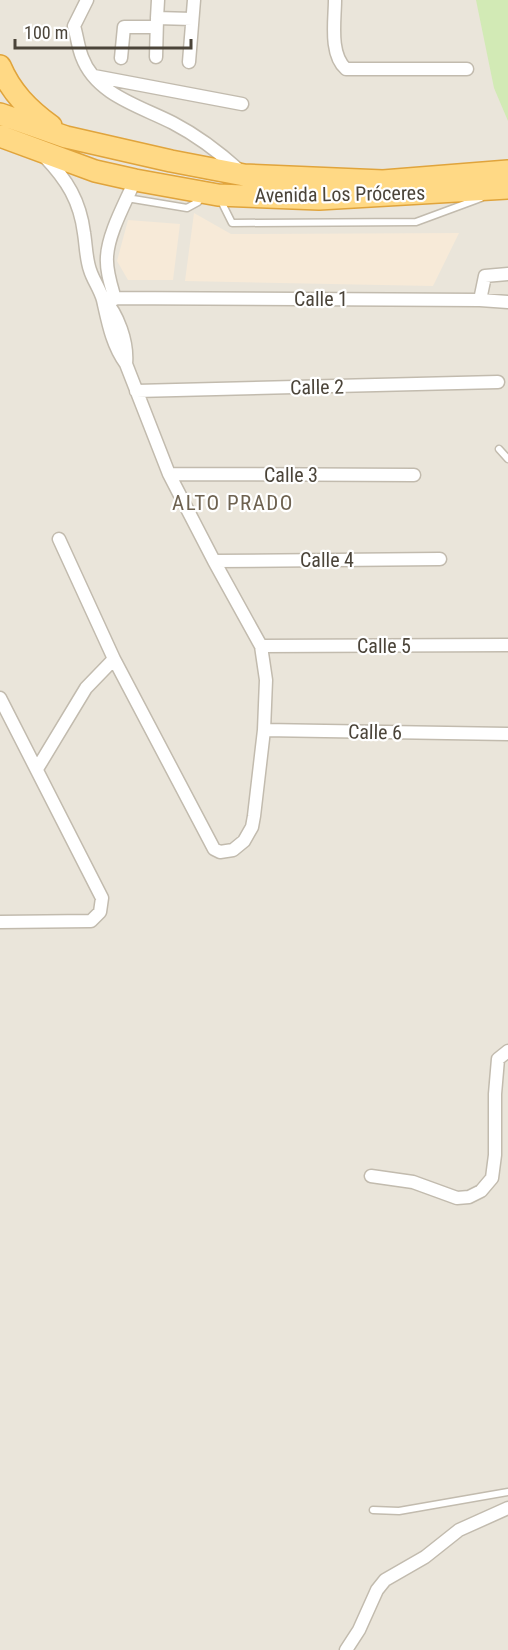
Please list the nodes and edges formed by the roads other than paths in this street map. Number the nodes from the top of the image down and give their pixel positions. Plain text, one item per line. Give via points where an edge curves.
1 (87, 0) edge
2 (158, 0) edge
3 (194, 0) edge
4 (335, 0) edge
5 (192, 18) junction
6 (157, 22) junction
7 (156, 57) dead end
8 (121, 58) dead end
9 (189, 62) dead end
10 (0, 66) edge
11 (467, 69) dead end
12 (94, 76) junction
13 (242, 104) dead end
14 (0, 114) edge
15 (0, 136) edge
16 (66, 136) junction
17 (213, 147) junction
18 (40, 152) junction
19 (196, 166) junction
20 (508, 171) edge
21 (244, 175) junction
22 (131, 189) junction
23 (508, 189) edge
24 (508, 274) edge
25 (109, 299) junction
26 (480, 300) junction
27 (508, 302) edge
28 (498, 382) dead end
29 (136, 391) junction
30 (499, 449) dead end
31 (508, 459) edge
32 (169, 474) junction
33 (414, 475) dead end
34 (59, 539) dead end
35 (440, 559) dead end
36 (214, 561) junction
37 (508, 645) edge
38 (261, 646) junction
39 (114, 659) junction
40 (0, 698) edge
41 (264, 730) junction
42 (508, 734) edge
43 (37, 769) junction
44 (0, 922) edge
45 (508, 1051) edge
46 (371, 1176) dead end
47 (508, 1492) edge
48 (508, 1508) edge
49 (374, 1510) dead end
50 (346, 1650) edge

1 - 12 street via 74,26 82,59
2 - 6 street
3 - 5 street
4 - 11 street via 336,52 346,69
5 - 6 street
5 - 9 street
6 - 7 street
6 - 8 street via 124,27
10 - 16 highway via 17,97
12 - 13 street
12 - 17 street via 106,89
14 - 16 highway, Avenida Los Próceres
15 - 18 highway, Avenida Los Próceres
16 - 19 highway, Avenida Los Próceres
17 - 19 street
17 - 21 street
18 - 22 highway, Avenida Los Próceres
18 - 25 street via 59,171 76,199 90,270
19 - 21 highway, Avenida Los Próceres
20 - 21 highway, Avenida Los Próceres via 383,181
22 - 23 highway, Avenida Los Próceres via 319,199
22 - 25 street via 109,242
24 - 26 street via 486,276
25 - 26 street, Calle 1
25 - 29 street via 108,324
26 - 27 street, Calle 1
28 - 29 street, Calle 2
29 - 32 street
30 - 31 lane
32 - 33 street, Calle 3
32 - 36 street
34 - 39 street
35 - 36 street, Calle 4
36 - 38 street
37 - 38 street, Calle 5
38 - 41 street via 266,680
39 - 41 street via 210,842 220,852 233,850 252,827
39 - 43 street via 86,688
40 - 43 street
41 - 42 street, Calle 6
43 - 44 street via 102,898 100,912 91,921
45 - 46 street via 498,1059 495,1155 492,1178 482,1191 457,1198 413,1182
47 - 49 lane via 399,1511
48 - 50 street via 459,1530 425,1557 384,1580

